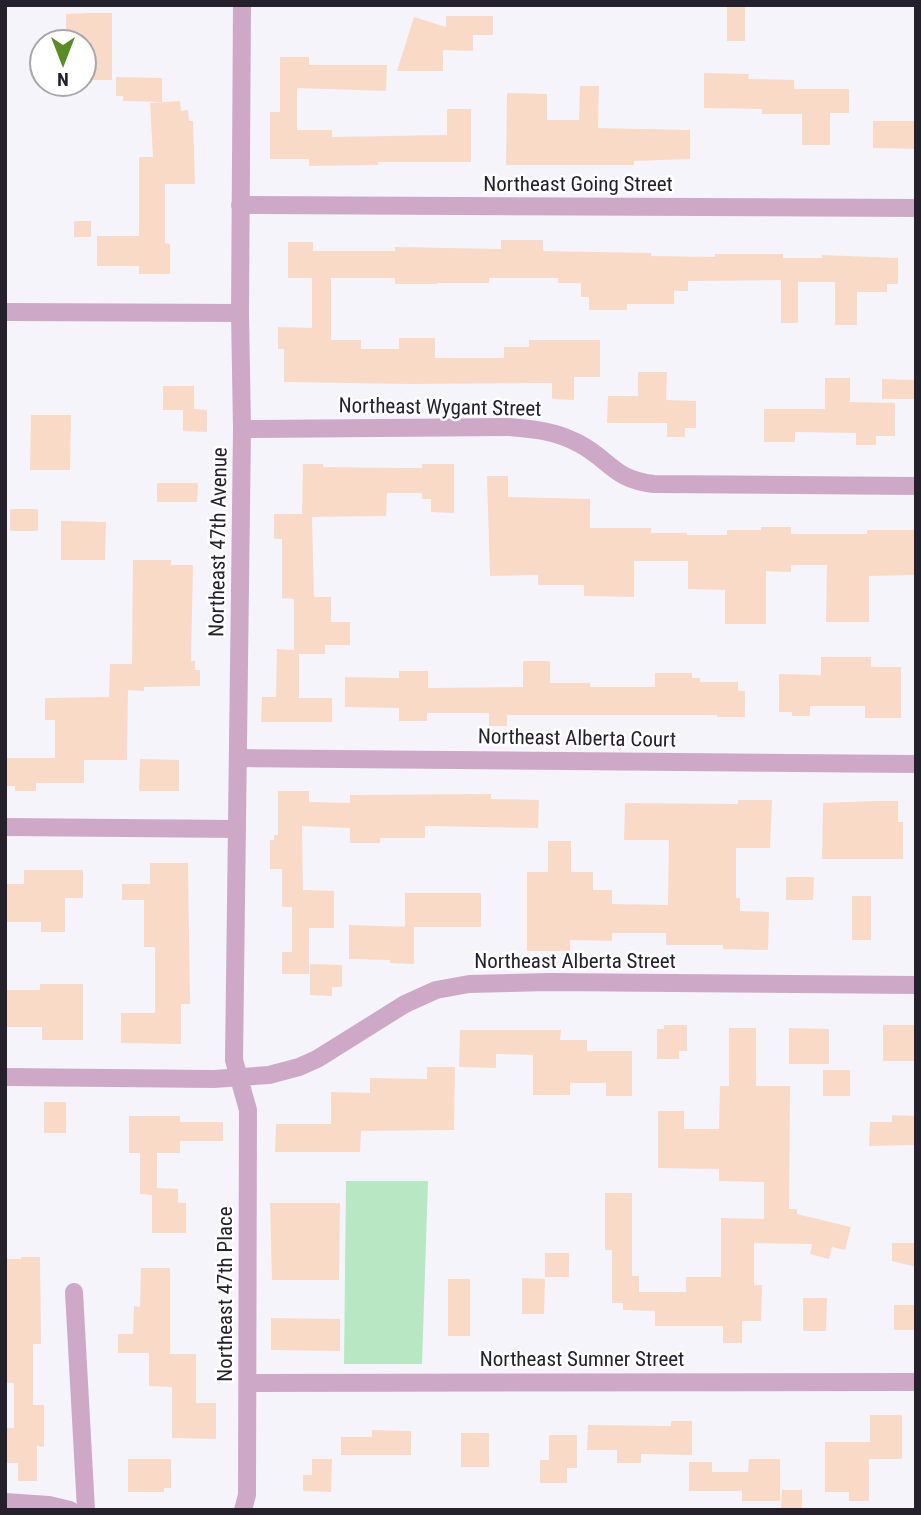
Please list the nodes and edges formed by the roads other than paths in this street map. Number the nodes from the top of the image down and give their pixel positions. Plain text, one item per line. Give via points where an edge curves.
1 (242, 5) edge
2 (240, 205) junction
3 (916, 208) edge
4 (5, 313) edge
5 (240, 313) junction
6 (242, 429) junction
7 (916, 486) edge
8 (239, 758) junction
9 (916, 764) edge
10 (5, 827) edge
11 (237, 829) junction
12 (916, 985) edge
13 (5, 1077) edge
14 (239, 1078) junction
15 (74, 1292) dead end
16 (916, 1382) edge
17 (248, 1383) junction
18 (5, 1502) edge
19 (70, 1510) edge
20 (86, 1510) edge
21 (243, 1510) edge

1 - 2 street, Northeast 47th Avenue
2 - 3 street, Northeast Going Street
2 - 5 street, Northeast 47th Avenue
4 - 5 street
5 - 6 street, Northeast 47th Avenue
6 - 7 street, Northeast Wygant Street via 532,428 580,444 636,482
6 - 8 street, Northeast 47th Avenue
8 - 9 street, Northeast Alberta Court
8 - 11 street, Northeast 47th Avenue
10 - 11 street
11 - 14 street, Northeast 47th Avenue via 234,1060
12 - 14 street, Northeast Alberta Street via 468,984 436,990 405,1004 299,1067
13 - 14 street, Northeast Alberta Street
14 - 17 street, Northeast 47th Place via 248,1110
15 - 20 street
16 - 17 street, Northeast Sumner Street
17 - 21 street, Northeast 47th Place
18 - 19 street

